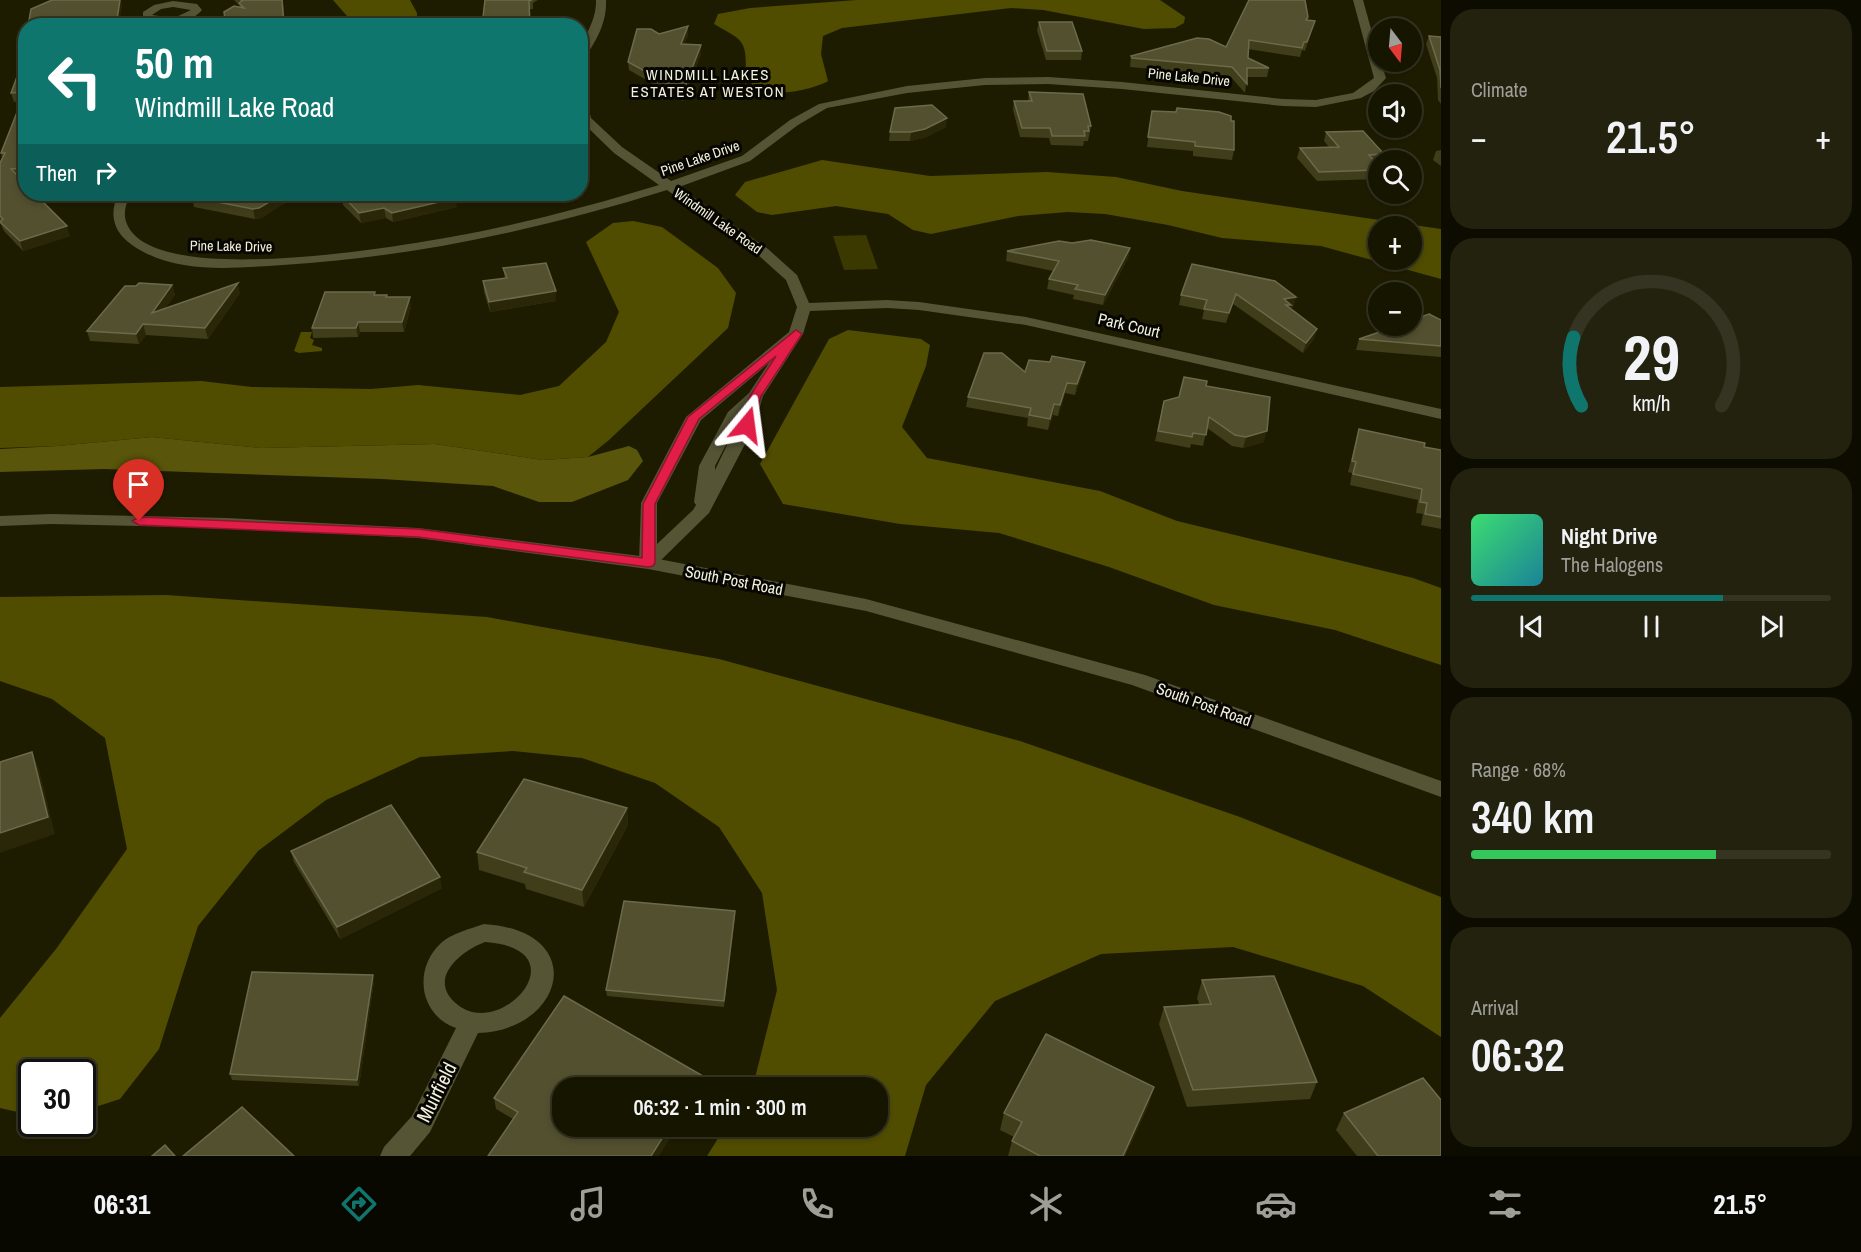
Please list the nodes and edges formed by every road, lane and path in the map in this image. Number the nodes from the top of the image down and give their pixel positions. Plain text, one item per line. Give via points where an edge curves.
1 (601, 0) edge
2 (1358, 0) edge
3 (588, 43) edge
4 (588, 122) edge
5 (667, 186) junction
6 (121, 201) edge
7 (804, 307) junction
8 (796, 334) junction
9 (1441, 414) edge
10 (0, 521) edge
11 (648, 563) junction
12 (1441, 789) edge
13 (471, 1022) junction
14 (393, 1156) edge

1 - 3 street via 602,10
2 - 5 street, Pine Lake Drive via 1380,78 1371,89 1347,99 1294,103 1131,86 1024,80 921,87 825,106 791,123 747,158
4 - 5 street, Windmill Lake Road
5 - 6 street, Pine Lake Drive via 510,230 438,244 316,261 229,264 153,253 124,234 119,220
5 - 7 street, Windmill Lake Road via 763,252 792,278
7 - 8 street
7 - 9 street, Park Court via 919,306 1026,321
8 - 11 street via 755,396 736,411 707,466 700,513
8 - 11 street via 694,417 649,504
10 - 11 street, South Post Road via 227,524 418,533
11 - 12 street, South Post Road via 866,605 1138,681
13 - 13 street via 492,1022 513,1015 530,1002 540,985 542,968 536,952 523,940 505,933 484,933 447,952 436,968 433,985 439,1002 452,1015
13 - 14 street, Muirfield via 421,1124

